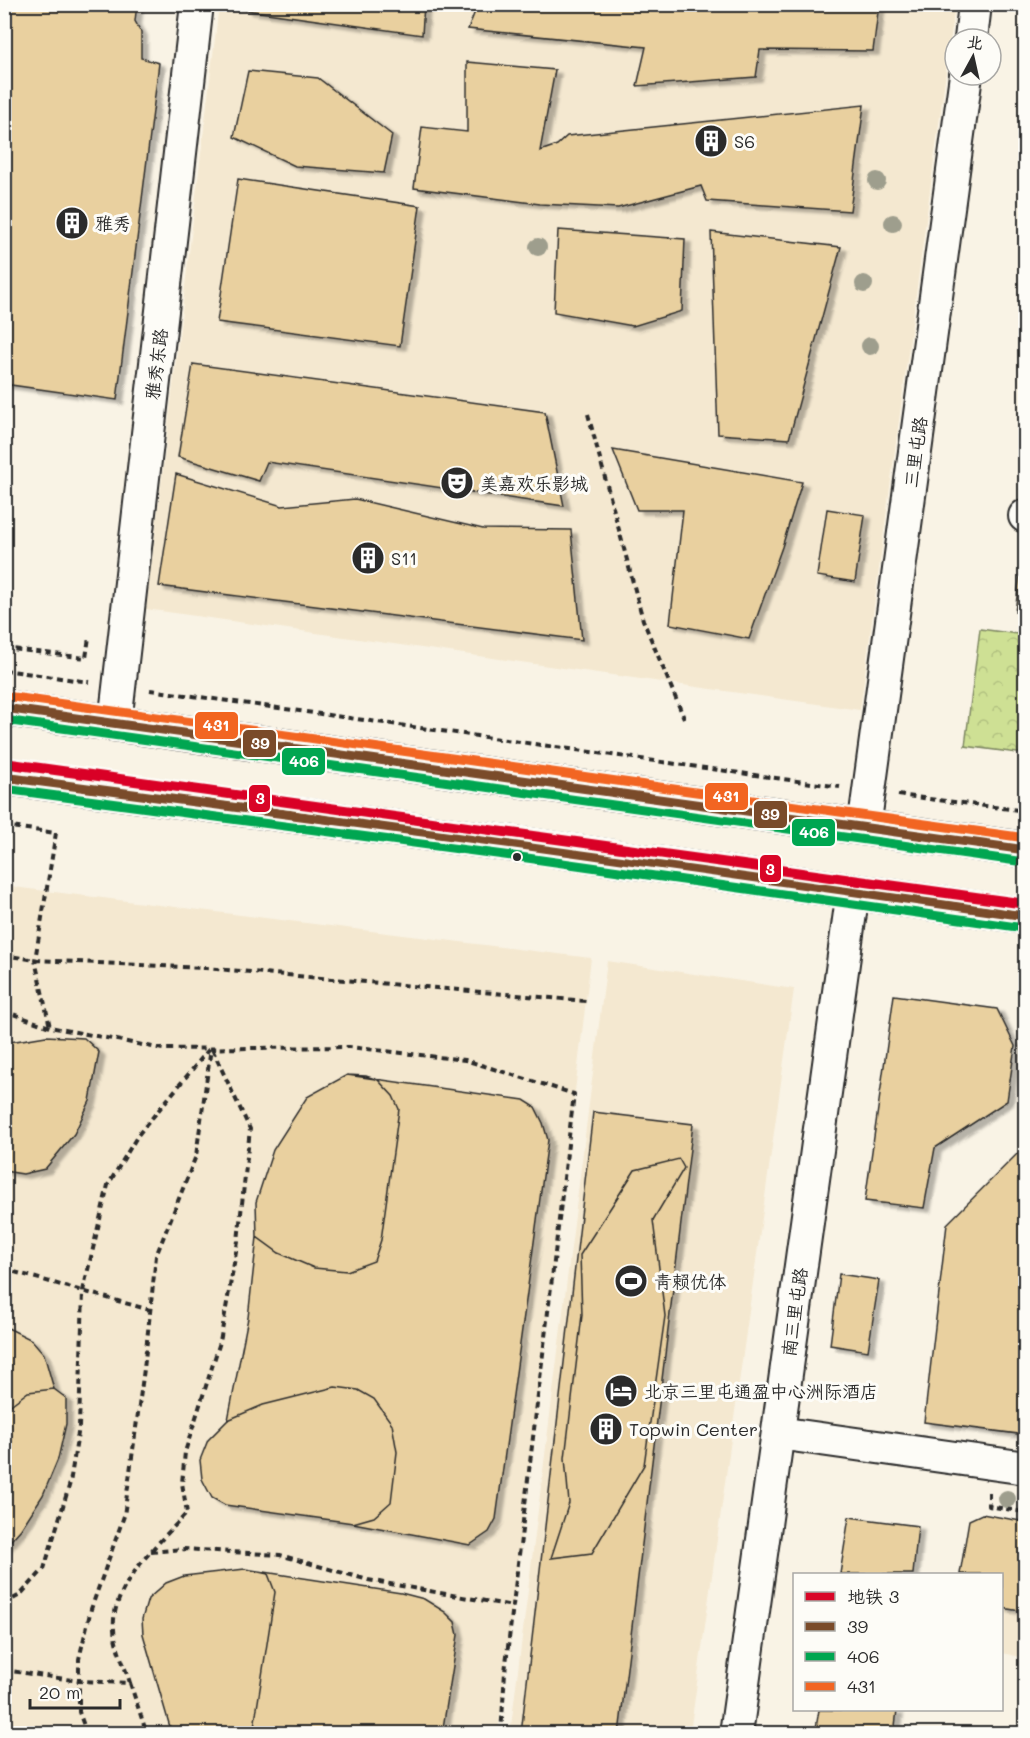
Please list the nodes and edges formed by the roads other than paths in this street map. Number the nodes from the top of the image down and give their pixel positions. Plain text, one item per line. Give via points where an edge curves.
1 (197, 4) edge
2 (975, 4) edge
3 (972, 27) edge
4 (964, 87) edge
5 (4, 708) edge
6 (115, 723) junction
7 (4, 777) edge
8 (864, 828) junction
9 (1026, 850) edge
10 (853, 891) junction
11 (1026, 916) edge
12 (778, 1433) junction
13 (1026, 1468) edge
14 (736, 1734) edge

1 - 6 street, 雅秀东路
2 - 3 street
4 - 8 street, 三里屯路
5 - 6 main road
6 - 8 main road
7 - 10 main road
8 - 9 main road
10 - 11 main road
10 - 12 street, 南三里屯路
12 - 13 street
12 - 14 street, 南三里屯路

